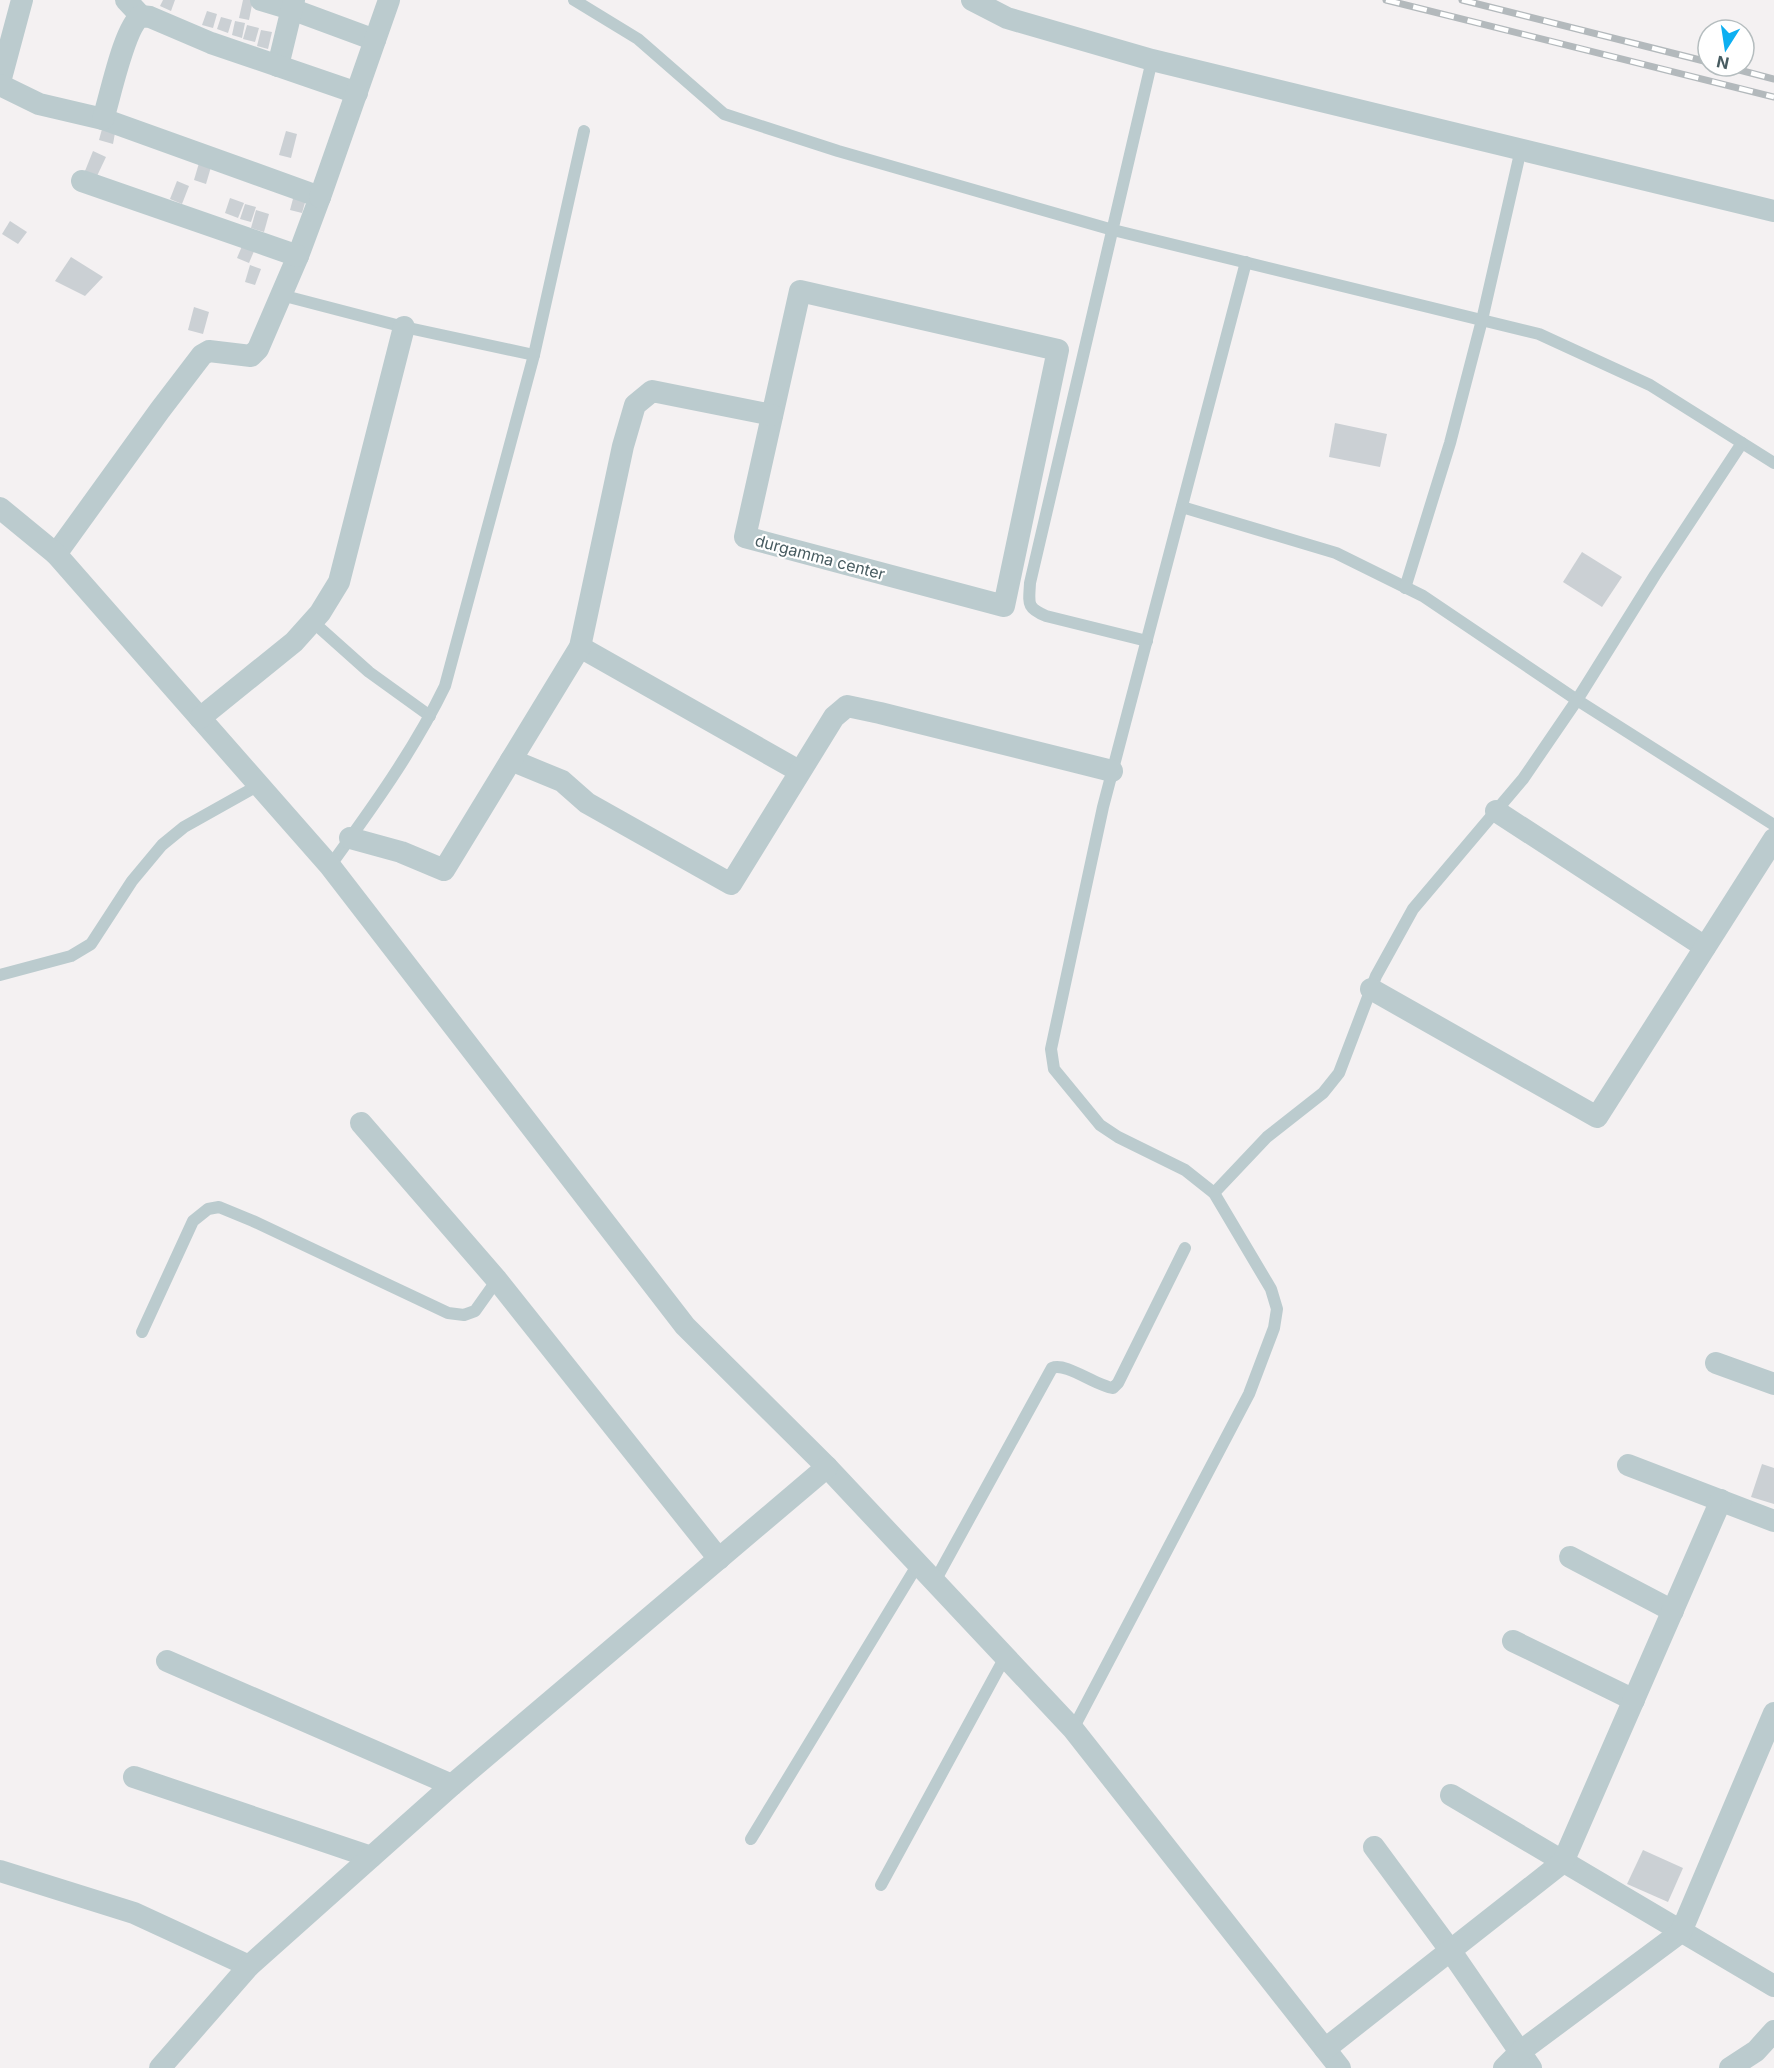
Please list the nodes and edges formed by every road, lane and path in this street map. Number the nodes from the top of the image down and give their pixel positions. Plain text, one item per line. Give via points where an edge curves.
1 (22, 0) edge
2 (261, 0) edge
3 (389, 0) edge
4 (574, 0) edge
5 (972, 0) edge
6 (292, 4) edge
7 (133, 8) edge
8 (375, 40) junction
9 (1152, 60) junction
10 (278, 66) junction
11 (0, 83) edge
12 (357, 93) junction
13 (103, 119) junction
14 (584, 130) dead end
15 (1521, 149) junction
16 (82, 180) dead end
17 (320, 197) junction
18 (1774, 211) edge
19 (1113, 230) junction
20 (298, 256) junction
21 (1246, 262) junction
22 (281, 295) junction
23 (1482, 320) junction
24 (404, 327) junction
25 (534, 355) junction
26 (772, 415) junction
27 (1742, 443) junction
28 (1774, 464) edge
29 (1182, 507) junction
30 (0, 508) edge
31 (56, 554) junction
32 (1405, 588) junction
33 (312, 622) junction
34 (1147, 641) junction
35 (580, 647) junction
36 (1577, 700) junction
37 (430, 716) junction
38 (200, 718) junction
39 (511, 759) junction
40 (799, 771) junction
41 (1112, 771) junction
42 (259, 785) junction
43 (1496, 811) junction
44 (1774, 825) edge
45 (350, 838) junction
46 (1774, 839) edge
47 (330, 866) junction
48 (1705, 947) junction
49 (0, 975) edge
50 (1371, 988) junction
51 (361, 1123) dead end
52 (1214, 1193) junction
53 (1185, 1248) dead end
54 (497, 1280) junction
55 (142, 1332) dead end
56 (1716, 1364) dead end
57 (1774, 1384) edge
58 (1628, 1465) dead end
59 (827, 1467) junction
60 (1721, 1500) junction
61 (1774, 1521) edge
62 (1570, 1557) dead end
63 (718, 1559) junction
64 (918, 1564) junction
65 (935, 1581) junction
66 (1673, 1611) junction
67 (1514, 1641) dead end
68 (1005, 1657) junction
69 (167, 1661) dead end
70 (1634, 1700) junction
71 (1774, 1713) edge
72 (1073, 1729) junction
73 (134, 1777) dead end
74 (452, 1785) junction
75 (1451, 1795) dead end
76 (752, 1839) dead end
77 (1374, 1847) dead end
78 (371, 1857) junction
79 (1563, 1862) junction
80 (0, 1871) edge
81 (881, 1885) dead end
82 (1681, 1932) junction
83 (1450, 1950) junction
84 (249, 1966) junction
85 (1774, 1986) edge
86 (1774, 2031) edge
87 (1526, 2060) edge
88 (1330, 2061) edge
89 (160, 2068) edge
90 (1504, 2068) edge
91 (1730, 2068) edge

1 - 11 street
2 - 6 street
3 - 8 street
4 - 19 lane via 638,39 724,114
5 - 9 street via 1007,18
6 - 8 street
6 - 10 street
7 - 10 street via 211,43
7 - 13 street via 136,19
8 - 12 street
9 - 15 street
9 - 19 lane
10 - 12 street
11 - 13 street via 39,104
12 - 17 street
13 - 17 street
14 - 25 lane
15 - 18 street
15 - 23 lane
16 - 20 street
17 - 20 street
19 - 21 lane
19 - 34 lane via 1030,583 1029,603 1033,611 1046,616
20 - 22 street
21 - 23 lane
21 - 29 lane
22 - 24 lane
22 - 31 street via 258,349 251,356 209,351 202,355
23 - 27 lane via 1539,334 1650,385
23 - 32 lane via 1450,443
24 - 25 lane
24 - 33 street via 339,582
25 - 37 lane via 445,686
26 - 26 street, durgamma center via 745,537 1004,606 1058,350 800,291
26 - 35 street via 652,391 635,405 622,446
27 - 28 lane
27 - 36 lane
29 - 32 lane via 1336,553
29 - 34 lane
30 - 31 street
31 - 38 street
32 - 36 lane
33 - 37 lane via 369,672
33 - 38 street via 294,642
34 - 41 lane
35 - 39 street
35 - 40 street
36 - 43 lane
36 - 44 lane
37 - 45 lane
38 - 42 street
39 - 40 street via 562,781 587,803 731,884
39 - 45 street via 444,870 401,852
40 - 41 street via 834,717 847,706
41 - 52 lane via 1051,1049 1054,1069 1100,1125 1185,1170
42 - 47 street
42 - 49 lane via 184,827 162,845 132,881 91,944 71,956
43 - 48 street
43 - 50 lane via 1413,909
45 - 47 lane
46 - 48 street
47 - 59 street via 685,1326
48 - 50 street via 1597,1117
50 - 52 lane via 1339,1073 1323,1093 1267,1137
51 - 54 street
52 - 72 lane via 1271,1289 1277,1310 1274,1328 1249,1394
53 - 65 lane via 1113,1388 1061,1367 1052,1368
54 - 55 lane via 475,1311 464,1315 448,1313 219,1207 208,1209 193,1221
54 - 63 street
56 - 57 street
58 - 60 street
59 - 63 street
59 - 64 street
60 - 61 street
60 - 66 street
62 - 66 street
63 - 74 street
64 - 65 street
64 - 76 lane
65 - 68 street
66 - 70 street
67 - 70 street
68 - 72 street
68 - 81 lane
69 - 74 street
70 - 79 street
71 - 82 street
72 - 88 street
73 - 78 street
74 - 78 street
75 - 79 street
77 - 83 street
78 - 84 street
79 - 82 street
79 - 83 street
80 - 84 street via 134,1913
82 - 85 street
82 - 87 street
83 - 87 street
83 - 88 street
84 - 89 street
86 - 91 street via 1756,2051
87 - 90 street

